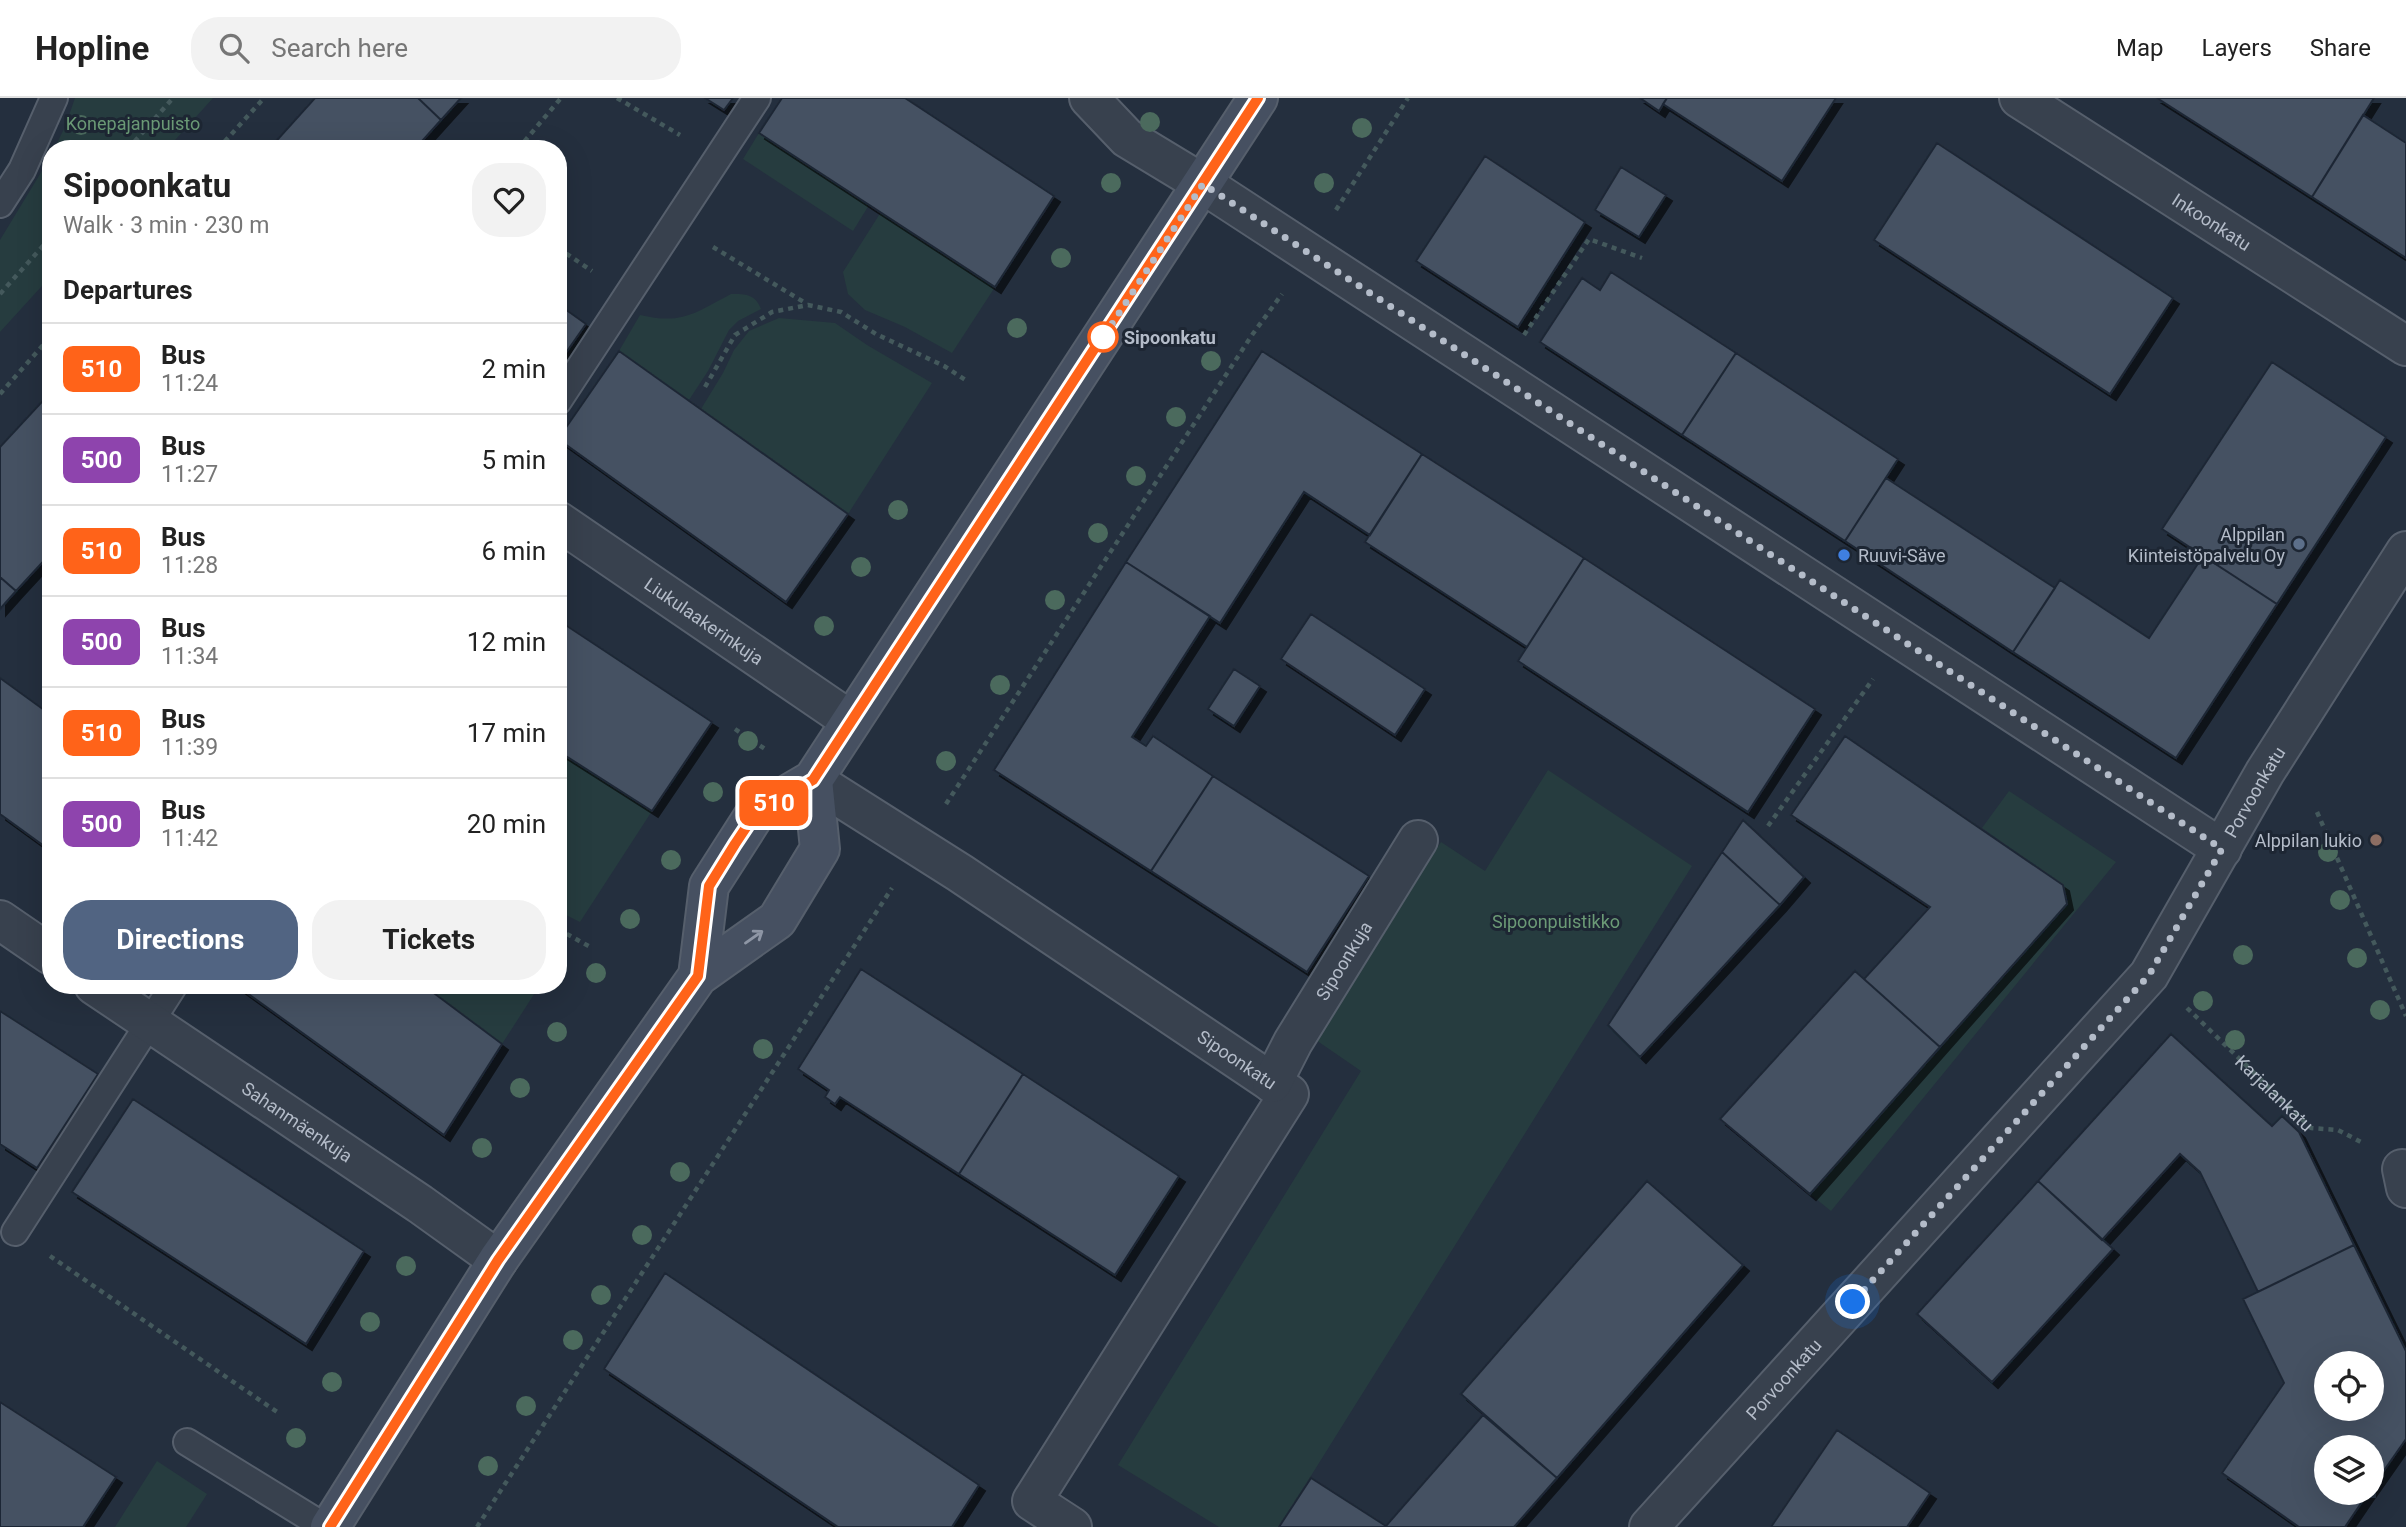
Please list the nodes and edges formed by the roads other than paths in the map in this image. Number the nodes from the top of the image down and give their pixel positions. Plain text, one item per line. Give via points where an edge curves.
1 (54, 98) edge
2 (757, 98) edge
3 (1089, 98) edge
4 (1258, 98) edge
5 (2019, 98) edge
6 (1203, 184) junction
7 (0, 204) edge
8 (2406, 346) edge
9 (567, 387) edge
10 (567, 527) edge
11 (2406, 551) edge
12 (851, 722) junction
13 (813, 780) junction
14 (1418, 840) dead end
15 (2222, 849) junction
16 (0, 920) edge
17 (42, 949) edge
18 (698, 976) junction
19 (107, 994) edge
20 (168, 994) edge
21 (149, 1023) junction
22 (1272, 1083) junction
23 (15, 1233) road end
24 (498, 1260) junction
25 (187, 1442) dead end
26 (325, 1527) edge
27 (330, 1527) edge
28 (1072, 1527) edge
29 (1649, 1527) edge

1 - 7 lane via 22,170
2 - 9 lane
3 - 6 street via 1127,138
4 - 6 main road
5 - 8 street, Inkoonkatu
6 - 12 main road
6 - 15 street
10 - 12 street, Liukulaakerinkuja
11 - 15 street, Porvoonkatu via 2265,772
12 - 13 main road
13 - 18 main road via 755,814 709,886
18 -> 13 main road via 777,920 798,887 820,849
13 - 22 street, Sipoonkatu
14 - 22 street, Sipoonkuja
15 - 29 street, Porvoonkatu via 2149,975
16 - 17 street
18 - 24 main road
19 - 21 street, Sahanmäenkuja
20 - 21 lane
21 - 23 lane
21 - 24 street, Sahanmäenkuja
22 - 28 street, Sipoonkatu via 1289,1094 1032,1501
24 - 27 main road
25 - 26 lane

